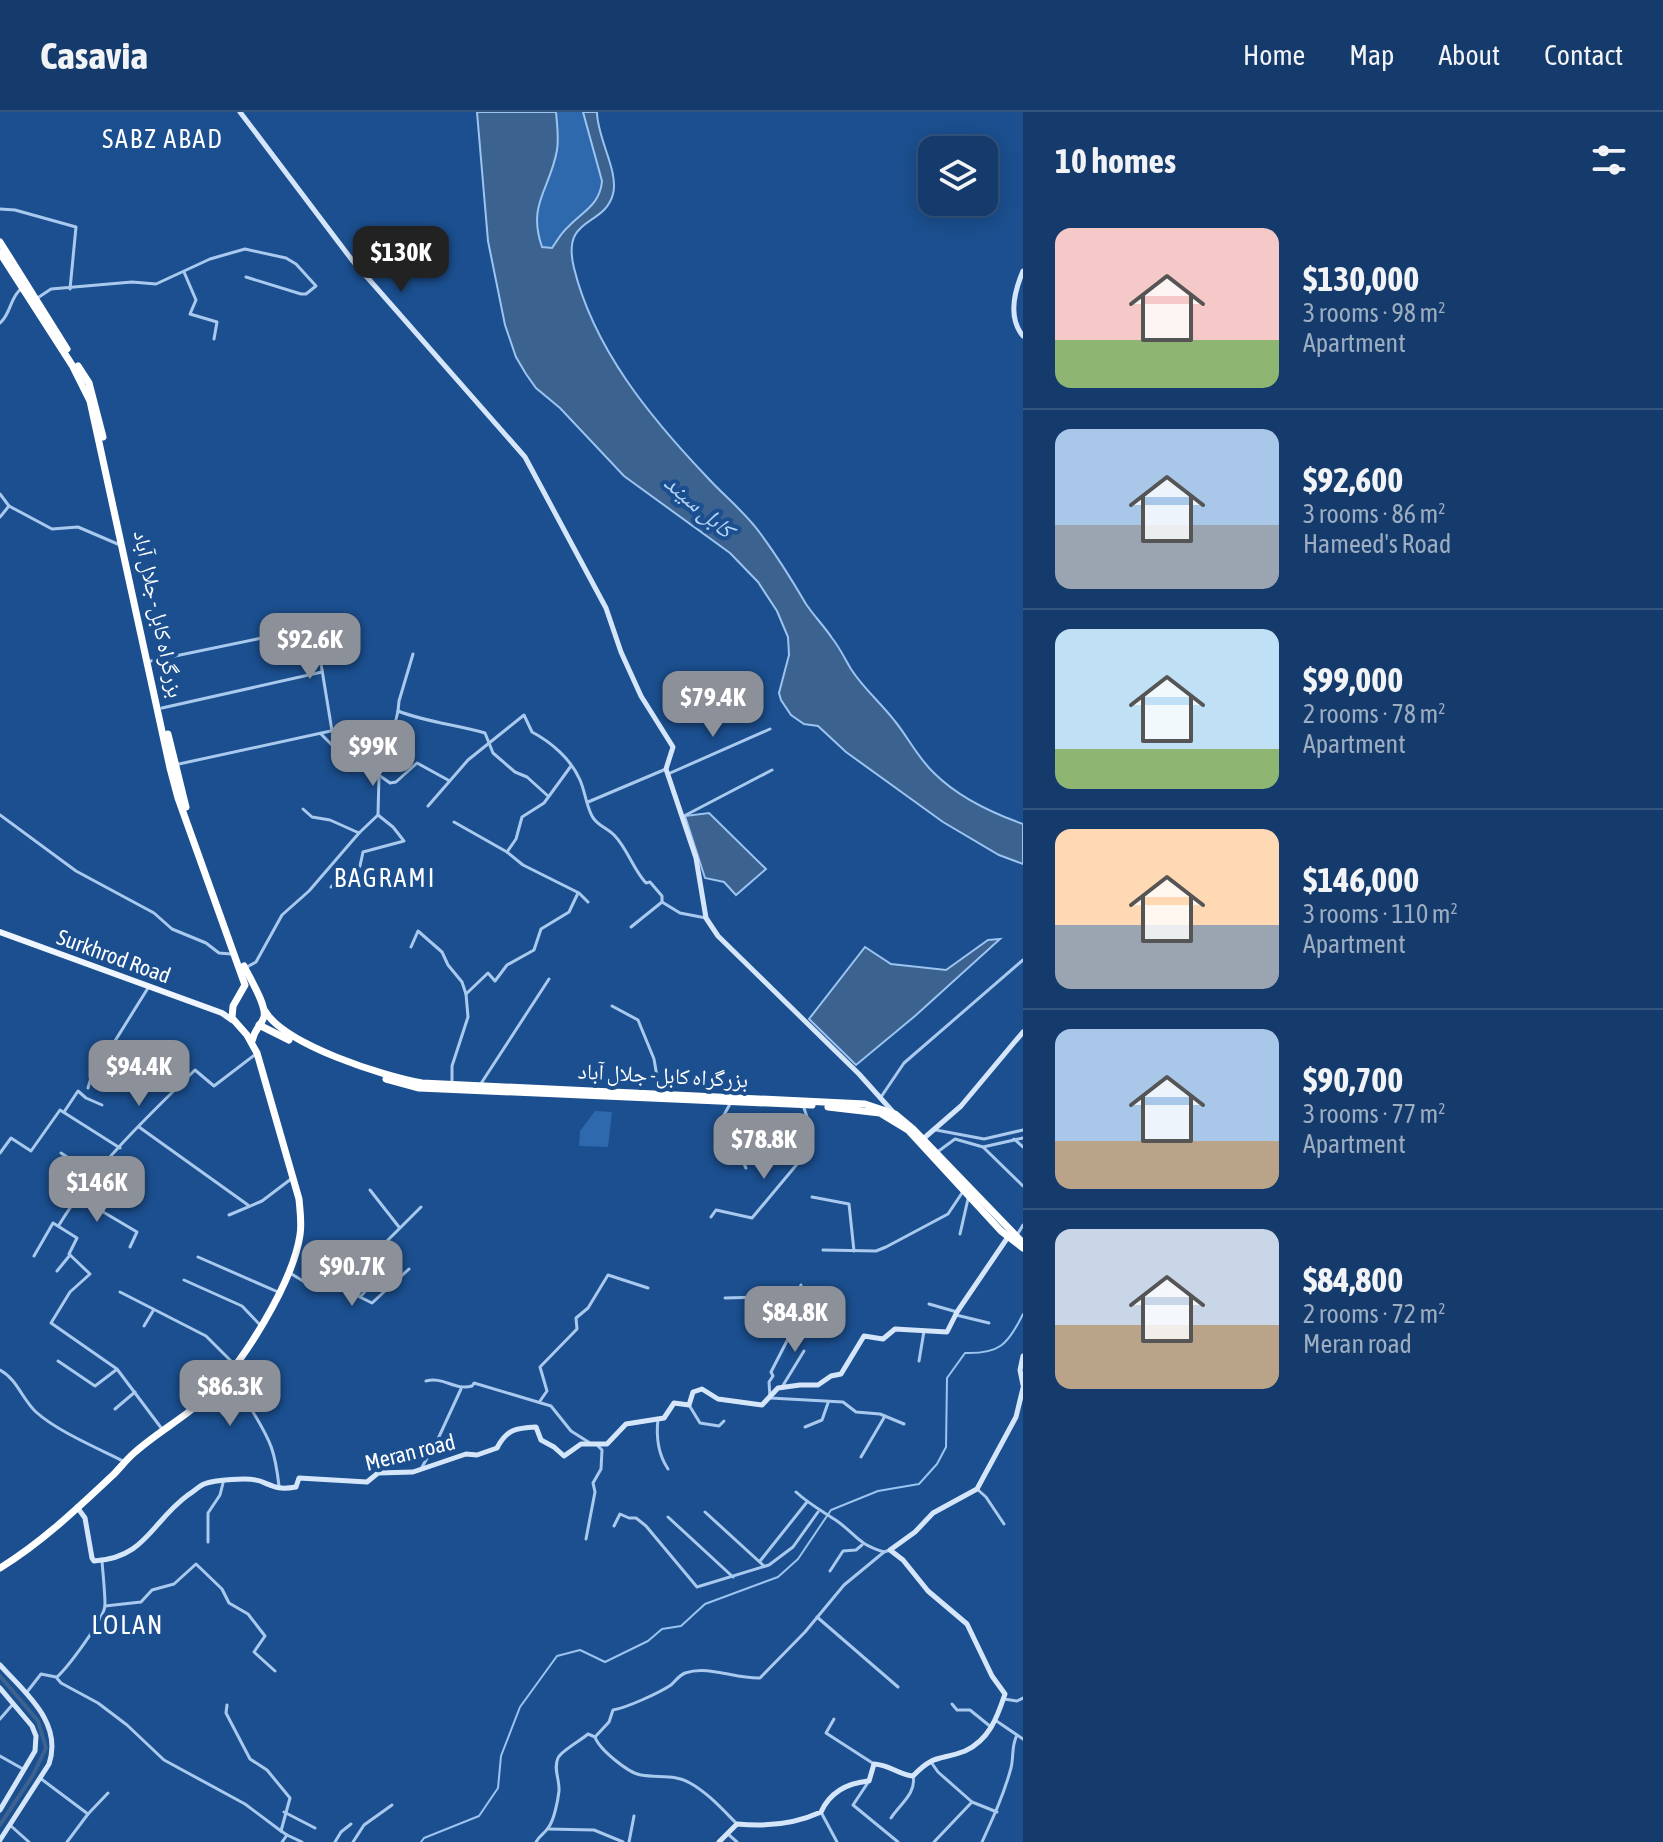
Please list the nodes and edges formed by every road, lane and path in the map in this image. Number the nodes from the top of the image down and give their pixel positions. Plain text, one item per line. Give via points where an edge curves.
1 (240, 112) edge
2 (0, 209) edge
3 (0, 242) edge
4 (0, 253) edge
5 (1023, 271) edge
6 (184, 272) junction
7 (246, 277) dead end
8 (25, 286) junction
9 (70, 289) junction
10 (36, 299) junction
11 (0, 323) edge
12 (1023, 336) edge
13 (214, 339) dead end
14 (0, 494) edge
15 (9, 506) junction
16 (0, 517) edge
17 (122, 545) junction
18 (413, 654) dead end
19 (151, 661) junction
20 (322, 672) junction
21 (162, 708) junction
22 (398, 711) junction
23 (349, 727) junction
24 (770, 729) dead end
25 (332, 731) junction
26 (321, 734) junction
27 (489, 741) junction
28 (349, 743) dead end
29 (175, 765) junction
30 (571, 766) junction
31 (772, 770) dead end
32 (667, 772) junction
33 (379, 776) junction
34 (448, 781) junction
35 (548, 796) junction
36 (588, 802) junction
37 (428, 806) dead end
38 (303, 809) dead end
39 (0, 815) edge
40 (378, 815) junction
41 (683, 817) junction
42 (454, 822) dead end
43 (359, 833) junction
44 (507, 852) junction
45 (331, 887) dead end
46 (578, 893) junction
47 (588, 902) dead end
48 (662, 902) junction
49 (706, 918) junction
50 (631, 927) dead end
51 (0, 932) edge
52 (411, 947) dead end
53 (235, 954) junction
54 (1023, 960) edge
55 (245, 968) junction
56 (549, 979) dead end
57 (148, 988) junction
58 (466, 994) junction
59 (239, 998) junction
60 (233, 1006) junction
61 (612, 1006) dead end
62 (263, 1008) junction
63 (215, 1011) junction
64 (238, 1025) junction
65 (257, 1026) junction
66 (1023, 1032) edge
67 (252, 1042) junction
68 (257, 1053) junction
69 (326, 1054) junction
70 (480, 1085) junction
71 (452, 1087) junction
72 (88, 1088) dead end
73 (601, 1093) junction
74 (656, 1095) junction
75 (882, 1098) junction
76 (717, 1099) junction
77 (731, 1102) junction
78 (102, 1105) dead end
79 (803, 1105) junction
80 (835, 1105) junction
81 (877, 1107) junction
82 (64, 1112) junction
83 (895, 1114) junction
84 (139, 1127) junction
85 (932, 1129) junction
86 (1023, 1130) edge
87 (1023, 1138) edge
88 (923, 1139) junction
89 (1014, 1139) junction
90 (983, 1147) junction
91 (1023, 1147) edge
92 (120, 1148) junction
93 (0, 1153) edge
94 (61, 1153) dead end
95 (936, 1153) junction
96 (746, 1168) dead end
97 (96, 1176) junction
98 (293, 1178) junction
99 (1023, 1186) edge
100 (967, 1189) junction
101 (370, 1190) dead end
102 (78, 1197) junction
103 (812, 1197) dead end
104 (248, 1205) junction
105 (421, 1207) dead end
106 (229, 1215) dead end
107 (711, 1217) dead end
108 (59, 1225) junction
109 (1023, 1225) edge
110 (399, 1227) junction
111 (960, 1234) dead end
112 (1011, 1235) junction
113 (1023, 1246) edge
114 (130, 1247) dead end
115 (347, 1247) dead end
116 (823, 1250) dead end
117 (854, 1251) junction
118 (70, 1255) junction
119 (34, 1256) dead end
120 (198, 1257) dead end
121 (397, 1257) dead end
122 (364, 1264) junction
123 (409, 1269) dead end
124 (57, 1271) dead end
125 (287, 1271) junction
126 (184, 1280) dead end
127 (801, 1285) dead end
128 (648, 1288) dead end
129 (350, 1291) junction
130 (120, 1292) dead end
131 (278, 1292) junction
132 (360, 1297) junction
133 (725, 1298) dead end
134 (929, 1304) dead end
135 (793, 1305) junction
136 (153, 1311) junction
137 (957, 1313) junction
138 (989, 1323) dead end
139 (144, 1326) dead end
140 (262, 1327) junction
141 (924, 1331) junction
142 (804, 1351) dead end
143 (1023, 1356) edge
144 (58, 1361) dead end
145 (919, 1361) dead end
146 (235, 1365) junction
147 (117, 1369) junction
148 (0, 1370) edge
149 (426, 1381) dead end
150 (1023, 1386) edge
151 (782, 1387) junction
152 (461, 1389) junction
153 (135, 1392) junction
154 (256, 1392) dead end
155 (207, 1397) junction
156 (770, 1398) junction
157 (540, 1401) junction
158 (828, 1403) junction
159 (689, 1405) junction
160 (115, 1409) dead end
161 (253, 1412) dead end
162 (885, 1416) junction
163 (658, 1419) junction
164 (724, 1421) dead end
165 (904, 1424) dead end
166 (805, 1427) dead end
167 (164, 1432) junction
168 (591, 1442) junction
169 (861, 1457) dead end
170 (125, 1461) junction
171 (420, 1469) junction
172 (668, 1469) dead end
173 (223, 1481) junction
174 (280, 1489) junction
175 (977, 1489) junction
176 (796, 1492) dead end
177 (807, 1502) junction
178 (77, 1507) junction
179 (705, 1512) dead end
180 (818, 1512) junction
181 (668, 1517) dead end
182 (1004, 1524) dead end
183 (614, 1526) dead end
184 (586, 1539) dead end
185 (208, 1542) dead end
186 (862, 1545) junction
187 (887, 1551) junction
188 (102, 1561) junction
189 (760, 1561) junction
190 (765, 1567) junction
191 (0, 1568) edge
192 (830, 1571) dead end
193 (733, 1577) junction
194 (105, 1606) junction
195 (817, 1617) junction
196 (0, 1665) edge
197 (275, 1671) dead end
198 (56, 1677) junction
199 (898, 1687) dead end
200 (0, 1688) edge
201 (26, 1693) junction
202 (1023, 1698) edge
203 (1004, 1699) junction
204 (13, 1704) junction
205 (952, 1704) dead end
206 (227, 1705) dead end
207 (0, 1719) edge
208 (834, 1719) dead end
209 (995, 1720) junction
210 (992, 1728) junction
211 (1017, 1735) junction
212 (595, 1737) junction
213 (1023, 1739) edge
214 (0, 1756) edge
215 (931, 1761) junction
216 (874, 1764) junction
217 (23, 1769) junction
218 (913, 1776) junction
219 (40, 1778) junction
220 (869, 1781) junction
221 (108, 1793) dead end
222 (972, 1802) junction
223 (392, 1805) dead end
224 (0, 1810) edge
225 (284, 1812) junction
226 (821, 1812) junction
227 (997, 1812) junction
228 (88, 1814) junction
229 (634, 1816) dead end
230 (891, 1818) dead end
231 (351, 1824) dead end
232 (737, 1824) junction
233 (10, 1825) junction
234 (315, 1828) dead end
235 (548, 1829) junction
236 (281, 1831) junction
237 (287, 1835) junction
238 (729, 1835) junction
239 (0, 1840) edge
240 (29, 1842) edge
241 (67, 1842) edge
242 (282, 1842) edge
243 (302, 1842) edge
244 (335, 1842) edge
245 (353, 1842) edge
246 (536, 1842) edge
247 (623, 1842) edge
248 (629, 1842) edge
249 (719, 1842) edge
250 (737, 1842) edge
251 (837, 1842) edge
252 (898, 1842) edge
253 (934, 1842) edge
254 (982, 1842) edge

1 - 32 street via 352,260 525,457 606,608 641,696 673,747
2 - 9 street via 76,227
3 - 8 highway, بزرگراه کابل- جلال آباد
4 - 8 highway, بزرگراه کابل- جلال آباد
5 - 12 street via 1013,313
6 - 7 street via 245,249 286,258 316,286 301,294
6 - 9 street via 156,284
6 - 13 street via 196,300 190,314 217,322
8 - 10 highway, بزرگراه کابل- جلال آباد
8 - 11 street via 15,293
8 - 17 highway, بزرگراه کابل- جلال آباد via 90,401
9 - 10 street via 51,289
10 - 19 highway, بزرگراه کابل- جلال آباد via 89,383
14 - 15 street
15 - 16 street
15 - 17 street via 52,529 78,527
17 - 53 highway, بزرگراه کابل- جلال آباد via 174,783
18 - 22 street
19 - 20 street via 315,627
19 - 21 highway, بزرگراه کابل- جلال آباد
20 - 21 street
20 - 25 street
21 - 29 highway, بزرگراه کابل- جلال آباد
22 - 23 street via 394,728
22 - 27 street via 485,733
23 - 25 street
23 - 28 street
24 - 32 street
25 - 26 street
26 - 29 street
26 - 33 street
27 - 30 street via 524,715 532,732
27 - 34 street
27 - 35 street via 493,753
29 - 55 highway, بزرگراه کابل- جلال آباد via 189,819
30 - 35 street
30 - 36 street
31 - 41 street
32 - 36 street
32 - 41 street
33 - 34 street via 393,783 419,763
33 - 40 street
34 - 37 street
35 - 44 street via 522,817
36 - 48 street via 591,815 615,835 638,875 650,882
38 - 43 street
39 - 53 street via 76,871 154,913 172,929 219,953
40 - 43 street
40 - 45 street via 404,841 363,852 355,873 345,873
41 - 49 street
42 - 44 street
43 - 55 street via 282,915 256,962
44 - 46 street
46 - 47 street
46 - 58 street via 569,912 541,929 534,950 507,965 495,981 488,973
48 - 49 street via 680,913
48 - 50 street
49 - 75 street via 718,936
51 - 57 main road, Surkhrod Road
52 - 58 street via 418,931 442,952
53 - 59 highway, بزرگراه کابل- جلال آباد via 245,985
54 - 75 street via 904,1063
55 - 62 highway, بزرگراه کابل- جلال آباد
56 - 70 street
57 - 63 main road, Surkhrod Road
57 - 72 street
58 - 71 street via 468,1017 452,1066
59 - 60 highway
59 - 62 highway, بزرگراه کابل- جلال آباد via 250,996
60 - 63 main road
60 - 64 highway
61 - 74 street via 638,1020 654,1059
62 - 65 highway
62 - 69 highway, بزرگراه کابل- جلال آباد via 287,1033
63 - 64 main road, Surkhrod Road
64 - 65 highway, بزرگراه کابل- جلال آباد
64 - 67 highway
65 - 67 highway
65 - 69 highway, بزرگراه کابل- جلال آباد
66 - 85 street via 961,1106
67 - 68 highway
68 - 84 street via 214,1086 195,1070
68 - 98 highway
69 - 71 highway, بزرگراه کابل- جلال آباد via 401,1079
70 - 71 highway, بزرگراه کابل- جلال آباد
70 - 73 highway, بزرگراه کابل- جلال آباد
71 - 73 highway, بزرگراه کابل- جلال آباد
73 - 74 highway, بزرگراه کابل- جلال آباد
74 - 76 highway, بزرگراه کابل- جلال آباد
75 - 81 street
75 - 83 street
76 - 77 highway, بزرگراه کابل- جلال آباد
76 - 80 highway, بزرگراه کابل- جلال آباد
77 - 79 highway, بزرگراه کابل- جلال آباد
77 - 96 street via 716,1130 732,1140
78 - 82 street via 78,1091
79 - 80 highway, بزرگراه کابل- جلال آباد
79 - 107 street via 810,1126 807,1152 797,1157 798,1163 751,1219 716,1210
80 - 81 highway, بزرگراه کابل- جلال آباد
80 - 100 highway, بزرگراه کابل- جلال آباد via 880,1113 908,1130
81 - 83 highway, بزرگراه کابل- جلال آباد
82 - 92 street
82 - 93 street via 60,1110 31,1151 11,1138
83 - 88 highway, بزرگراه کابل- جلال آباد
84 - 92 street
84 - 104 street
85 - 86 street via 984,1139
85 - 88 street
87 - 89 street
88 - 95 highway, بزرگراه کابل- جلال آباد
89 - 90 street
89 - 91 street
90 - 95 street via 955,1139
90 - 99 street
92 - 97 street
94 - 97 street
95 - 100 highway, بزرگراه کابل- جلال آباد
97 - 102 street
98 - 104 street
98 - 125 highway via 301,1222
100 - 111 street
100 - 112 highway, بزرگراه کابل- جلال آباد
100 - 117 street via 948,1214 876,1251
101 - 110 street
102 - 108 street
102 - 114 street via 137,1232
103 - 117 street via 849,1204
104 - 106 street
105 - 110 street
108 - 118 street via 77,1239
108 - 119 street via 53,1223
109 - 112 street
110 - 122 street
112 - 113 highway, بزرگراه کابل- جلال آباد
112 - 137 street
115 - 122 street
116 - 117 street
118 - 124 street
118 - 147 street via 90,1274 70,1292 51,1323
120 - 131 street
121 - 132 street
122 - 129 street
123 - 132 street via 373,1303
125 - 129 street via 315,1289 323,1278
125 - 131 highway
126 - 140 street via 242,1306
127 - 135 street
128 - 157 street via 608,1275 576,1318 577,1329 540,1367 547,1391
129 - 132 street
130 - 136 street
131 - 140 highway
133 - 135 street via 754,1296
134 - 137 street
135 - 156 street via 786,1326 791,1333 771,1372
136 - 139 street
136 - 146 street via 206,1336
137 - 138 street
137 - 141 street via 947,1332
140 - 146 highway
141 - 145 street
141 - 151 street via 895,1329 883,1339 864,1336 841,1374 818,1385
142 - 151 street
143 - 150 street
144 - 147 street via 95,1386
146 - 155 highway
147 - 153 street
148 - 170 street via 9,1374 36,1412
149 - 152 street
150 - 175 street via 1016,1417
151 - 156 street
152 - 157 street via 474,1383
152 - 171 street
153 - 160 street
153 - 167 street
154 - 155 street via 224,1415
155 - 167 highway
156 - 158 street
156 - 159 street, Meran road via 762,1405 745,1404 718,1399 702,1389 693,1392
157 - 168 street
158 - 162 street via 843,1402 856,1412
158 - 166 street via 822,1420
159 - 163 street, Meran road via 674,1403
159 - 164 street via 700,1423 719,1426
161 - 174 street via 272,1444
162 - 165 street
162 - 169 street
163 - 168 street, Meran road via 626,1424 607,1444
163 - 172 street via 656,1434
167 - 170 highway
168 - 171 street, Meran road via 562,1456 541,1440 536,1427 516,1428 497,1448
168 - 184 street via 602,1450 602,1464 593,1483
170 - 178 highway
171 - 174 street, Meran road via 378,1473 367,1482 299,1478 296,1487
173 - 174 street, Meran road via 260,1481
173 - 185 street via 208,1513
173 - 188 street, Meran road via 202,1485 171,1507 139,1547
175 - 182 street
175 - 187 street via 933,1513
176 - 177 street
177 - 180 street
177 - 189 street
178 - 188 street via 85,1518 92,1558
178 - 191 highway
179 - 189 street
180 - 186 street via 837,1521
180 - 190 street via 793,1547
181 - 193 street
183 - 193 street via 620,1514 636,1518 697,1587
186 - 187 street
186 - 192 street via 843,1551
187 - 195 street via 844,1585
187 - 203 street via 903,1560 969,1627
188 - 194 street
189 - 190 street
190 - 193 street
194 - 197 street via 141,1602 196,1564 265,1636 254,1652
194 - 198 street via 68,1667
195 - 199 street
195 - 212 street via 760,1678 688,1672 642,1700 613,1710
196 - 201 street
198 - 201 street via 41,1674
198 - 236 street via 127,1725 164,1760 245,1804
200 - 204 street
201 - 219 street via 52,1731 53,1752
202 - 203 street
203 - 209 street
204 - 207 street
204 - 217 street via 36,1736 35,1751
205 - 210 street via 957,1710 970,1710
206 - 225 street via 226,1713 250,1759 289,1795
208 - 216 street via 826,1733
209 - 210 street
209 - 211 street
210 - 215 street via 965,1751
211 - 213 street
211 - 227 street
212 - 232 street via 613,1759 637,1775 693,1784
212 - 235 street via 588,1734 559,1755 559,1789
214 - 217 street
215 - 218 street
215 - 222 street
216 - 218 street
216 - 220 street
217 - 224 street
218 - 230 street via 910,1795
219 - 228 street
219 - 233 street
220 - 226 street via 852,1782 826,1801
220 - 252 street via 853,1805
221 - 228 street
222 - 227 street
222 - 253 street
223 - 245 street via 364,1825
225 - 234 street
225 - 236 street
226 - 232 street via 789,1823
226 - 251 street
227 - 254 street
228 - 241 street
229 - 248 street
231 - 244 street
232 - 238 street
233 - 239 street
233 - 240 street
235 - 246 street
235 - 247 street via 594,1830
236 - 237 street
237 - 242 street
237 - 243 street
238 - 249 street
238 - 250 street

